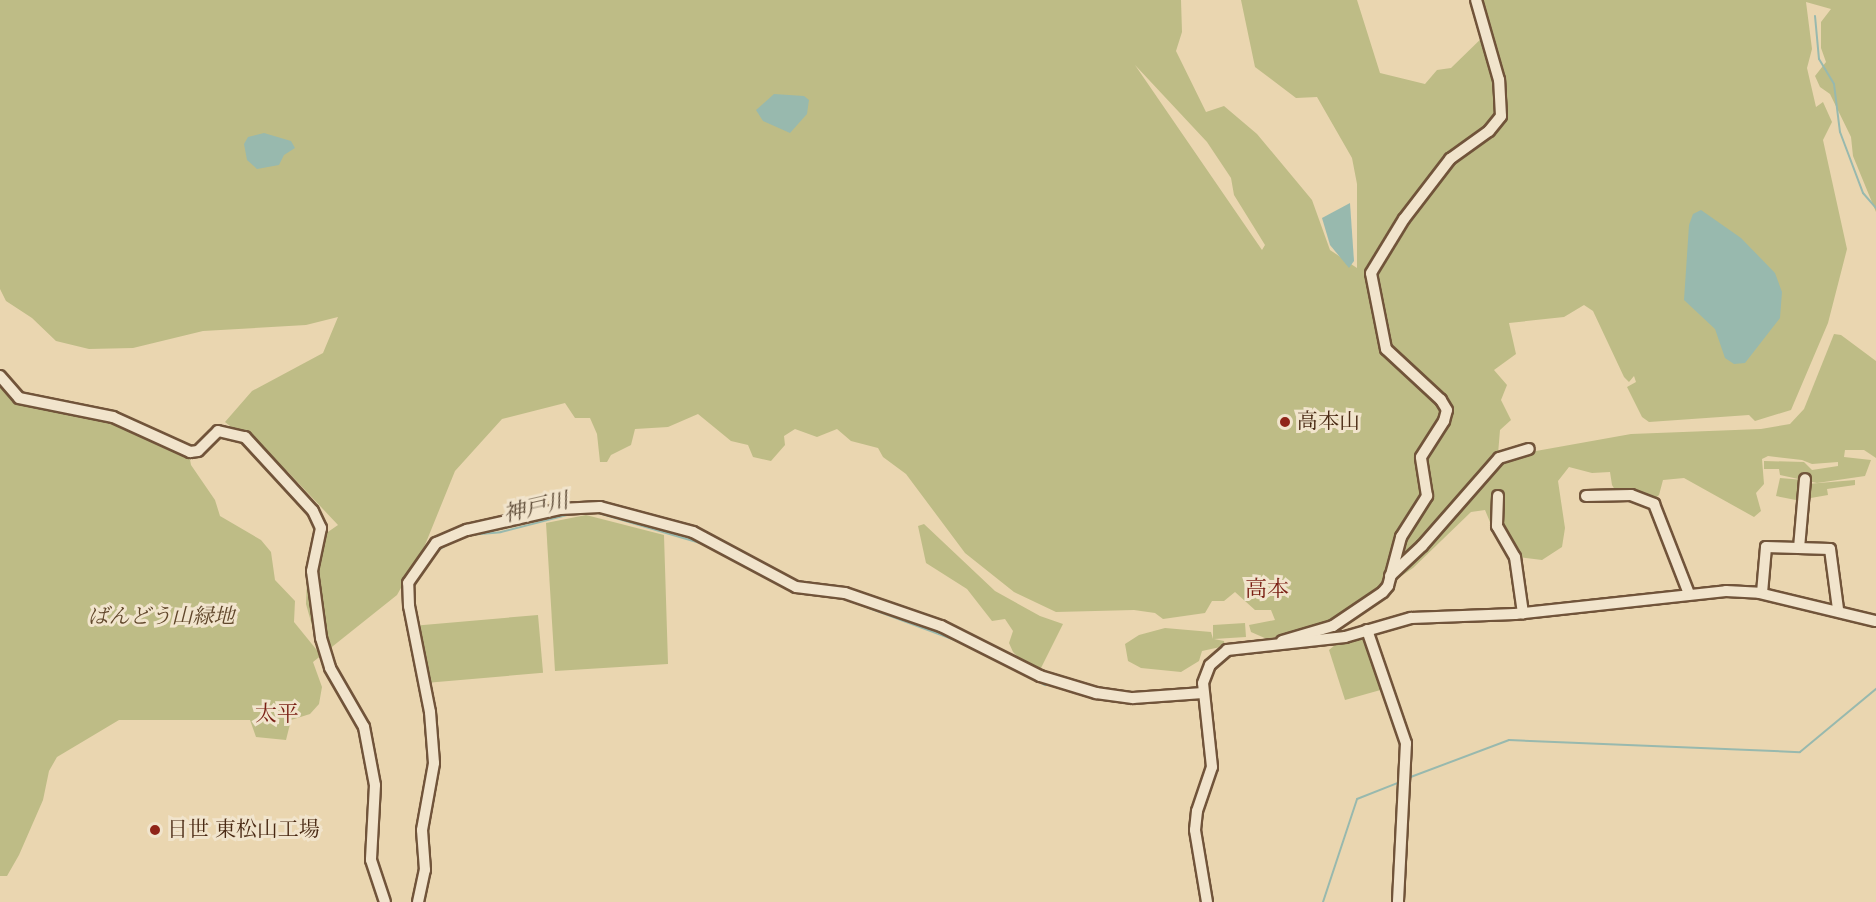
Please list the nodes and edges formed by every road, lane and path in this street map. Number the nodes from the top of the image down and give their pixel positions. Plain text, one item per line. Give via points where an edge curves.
1 (1476, 0) edge
2 (0, 376) edge
3 (1529, 448) dead end
4 (1805, 479) dead end
5 (1498, 496) dead end
6 (1586, 496) dead end
7 (1799, 548) junction
8 (1390, 576) junction
9 (1762, 593) junction
10 (1689, 594) junction
11 (1838, 609) junction
12 (1523, 613) junction
13 (1876, 621) edge
14 (1367, 630) junction
15 (1277, 644) junction
16 (1203, 693) junction
17 (385, 902) edge
18 (418, 902) edge
19 (1207, 902) edge
20 (1398, 902) edge

1 - 8 street via 1500,80 1501,117 1445,165 1404,219 1371,273 1386,349 1447,410 1421,457 1427,496 1401,537
2 - 17 street via 19,398 114,417 190,452 198,451 218,431 245,437 304,498 318,519 321,536 312,571 321,638 333,674 364,727 375,785 371,860
3 - 8 street via 1499,458 1422,546
4 - 7 street
5 - 12 street via 1497,526 1517,564
6 - 10 street via 1631,495 1654,504
7 - 9 street via 1766,547
7 - 11 street via 1830,549
8 - 15 street via 1383,592 1333,626
9 - 10 street
9 - 11 street
10 - 12 street
11 - 13 street
12 - 14 street via 1411,618
14 - 15 street
14 - 20 street via 1406,743
15 - 16 street via 1249,645 1221,653 1206,673
16 - 18 street via 1133,698 1096,693 1040,676 940,626 845,593 796,586 693,532 600,507 560,509 466,530 436,543 408,583 430,711 434,763 422,830 424,870
16 - 19 street via 1212,767 1197,811 1195,830

